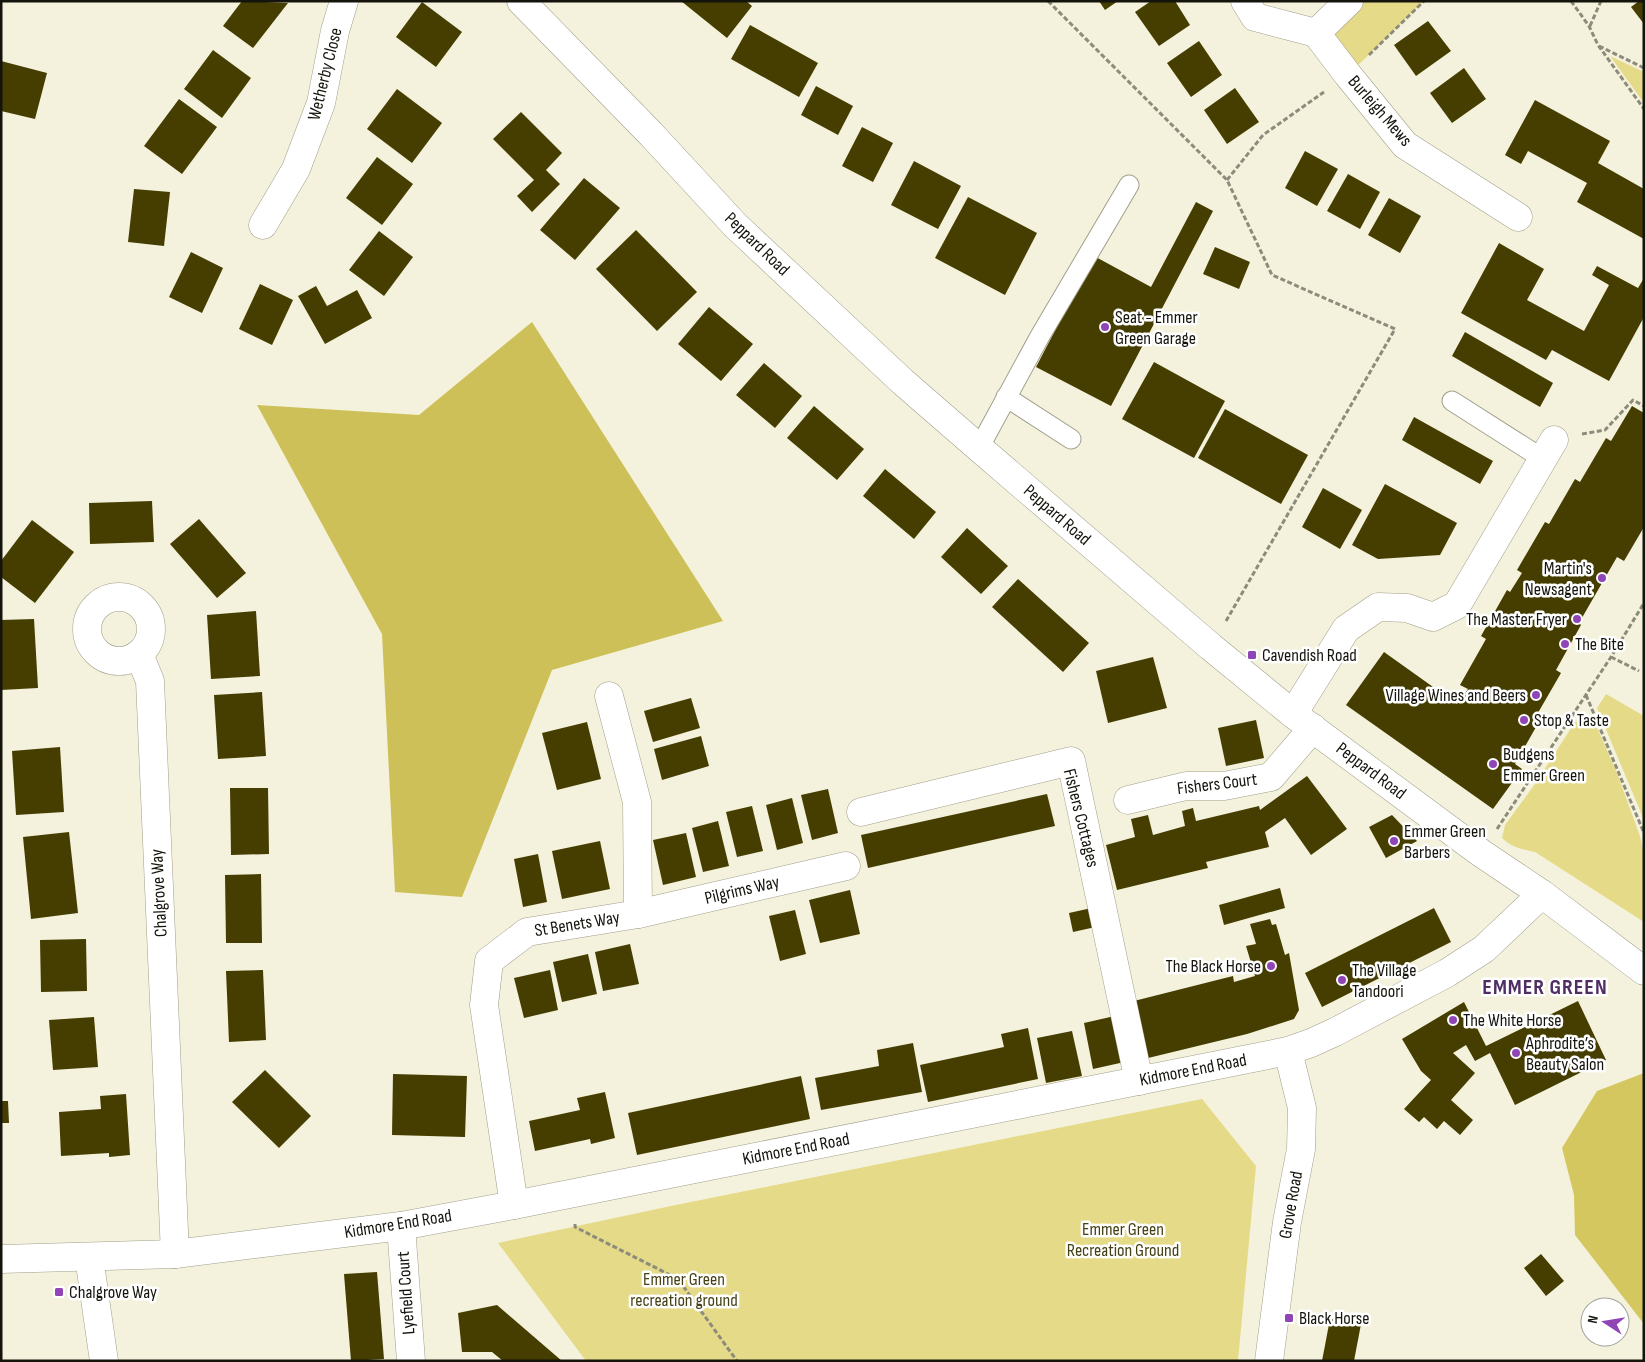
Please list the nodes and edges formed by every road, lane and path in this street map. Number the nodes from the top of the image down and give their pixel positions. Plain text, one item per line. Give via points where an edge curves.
1 (344, 1) edge
2 (522, 1) edge
3 (1048, 1) edge
4 (1245, 1) edge
5 (1349, 1) edge
6 (1424, 1) edge
7 (1571, 1) edge
8 (1601, 1) edge
9 (1589, 26) junction
10 (1316, 33) junction
11 (1598, 46) junction
12 (1644, 68) edge
13 (1348, 75) junction
14 (1644, 109) edge
15 (1227, 180) junction
16 (1129, 185) dead end
17 (1518, 217) dead end
18 (263, 225) dead end
19 (1006, 397) junction
20 (1452, 401) dead end
21 (1644, 406) edge
22 (1071, 439) dead end
23 (979, 448) junction
24 (1548, 449) junction
25 (1644, 603) edge
26 (1211, 647) junction
27 (139, 654) dead end
28 (1611, 657) junction
29 (1639, 671) dead end
30 (1586, 695) junction
31 (608, 696) dead end
32 (1303, 721) junction
33 (1128, 800) dead end
34 (861, 812) dead end
35 (1644, 834) edge
36 (1481, 852) junction
37 (846, 866) dead end
38 (1542, 894) junction
39 (638, 914) junction
40 (1644, 970) edge
41 (1288, 1051) junction
42 (1138, 1081) junction
43 (572, 1194) junction
44 (514, 1205) junction
45 (401, 1226) junction
46 (176, 1254) junction
47 (88, 1257) junction
48 (1, 1260) edge
49 (104, 1361) edge
50 (411, 1361) edge
51 (737, 1361) edge
52 (1269, 1361) edge

1 - 18 street, Wetherby Close via 334,31 322,103 296,169
2 - 23 street, Peppard Road via 736,226 903,382
3 - 15 path
4 - 10 street via 1255,17
5 - 10 street
6 - 13 path
7 - 9 path
8 - 9 path
9 - 11 path
10 - 13 street, Burleigh Mews
11 - 12 path
11 - 14 path
13 - 15 path via 1263,135
13 - 17 street, Burleigh Mews via 1405,144
15 - 26 path via 1272,275 1395,329
16 - 19 lane
19 - 22 lane
19 - 23 lane
20 - 24 lane
21 - 24 path via 1633,400 1605,430
23 - 26 street, Peppard Road
24 - 32 street via 1456,605 1433,617 1407,608 1378,607 1346,629
25 - 28 path
26 - 32 street, Peppard Road
27 - 46 street, Chalgrove Way via 150,681
28 - 29 path
28 - 30 path
30 - 35 path
30 - 36 path
31 - 39 street, St Benets Way via 637,802
32 - 33 street, Fishers Court via 1271,777 1224,786 1186,786
32 - 36 street, Peppard Road
34 - 42 street, Fishers Cottages via 1071,761
36 - 38 street, Peppard Road
37 - 39 street, Pilgrims Way
38 - 40 street, Peppard Road
38 - 41 street, Kidmore End Road via 1484,949 1447,973 1336,1032
39 - 44 street, St Benets Way via 527,932 489,961 484,1005
41 - 42 street, Kidmore End Road
41 - 52 street, Grove Road via 1302,1108 1300,1149
42 - 43 street, Kidmore End Road
43 - 44 street, Kidmore End Road
43 - 51 path via 575,1227 678,1279
44 - 45 street, Kidmore End Road
45 - 46 street, Kidmore End Road
45 - 50 street, Lyefield Court
46 - 47 street, Kidmore End Road
47 - 48 street, Kidmore End Road
47 - 49 street

